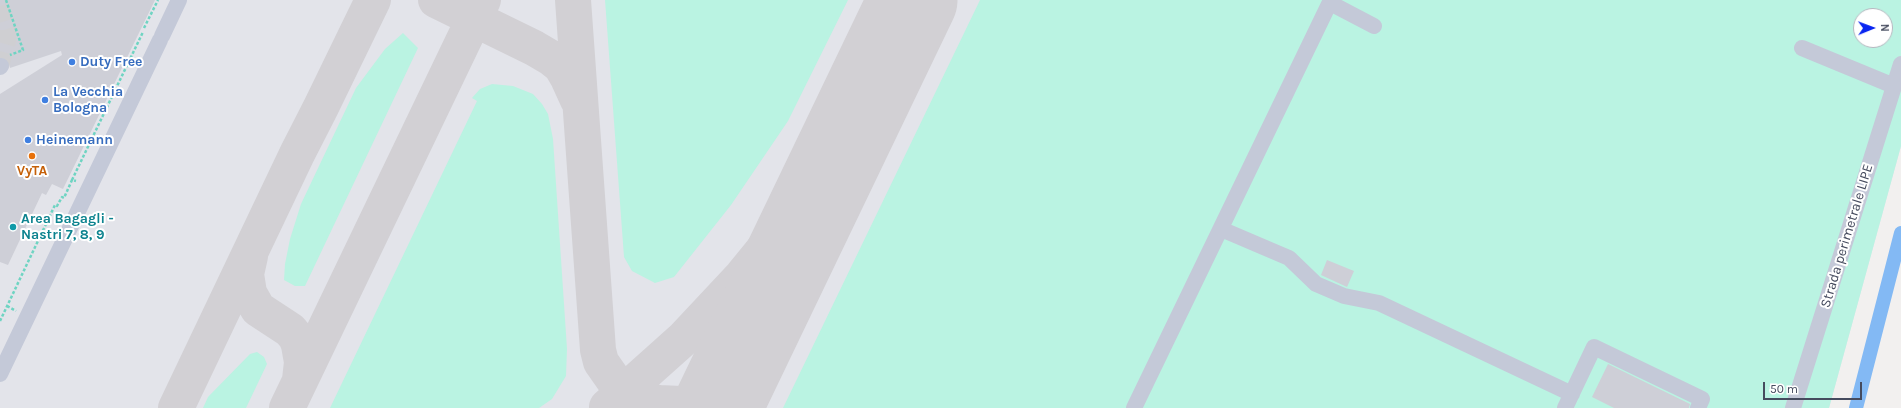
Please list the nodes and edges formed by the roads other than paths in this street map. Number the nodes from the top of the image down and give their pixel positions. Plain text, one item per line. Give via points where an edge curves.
1 (179, 0) edge
2 (1331, 1) edge
3 (1374, 26) dead end
4 (1802, 48) dead end
5 (1901, 64) edge
6 (1894, 86) junction
7 (1221, 229) junction
8 (0, 374) edge
9 (1568, 401) edge
10 (1134, 408) edge
11 (1698, 408) edge
12 (1793, 408) edge

1 - 8 lane
2 - 3 lane
2 - 7 lane
4 - 6 lane
5 - 6 lane, Strada perimetrale LIPE
6 - 12 lane, Strada perimetrale LIPE
7 - 9 lane via 1289,258 1316,284 1344,296 1379,303
7 - 10 lane
9 - 11 lane via 1594,348 1702,399

